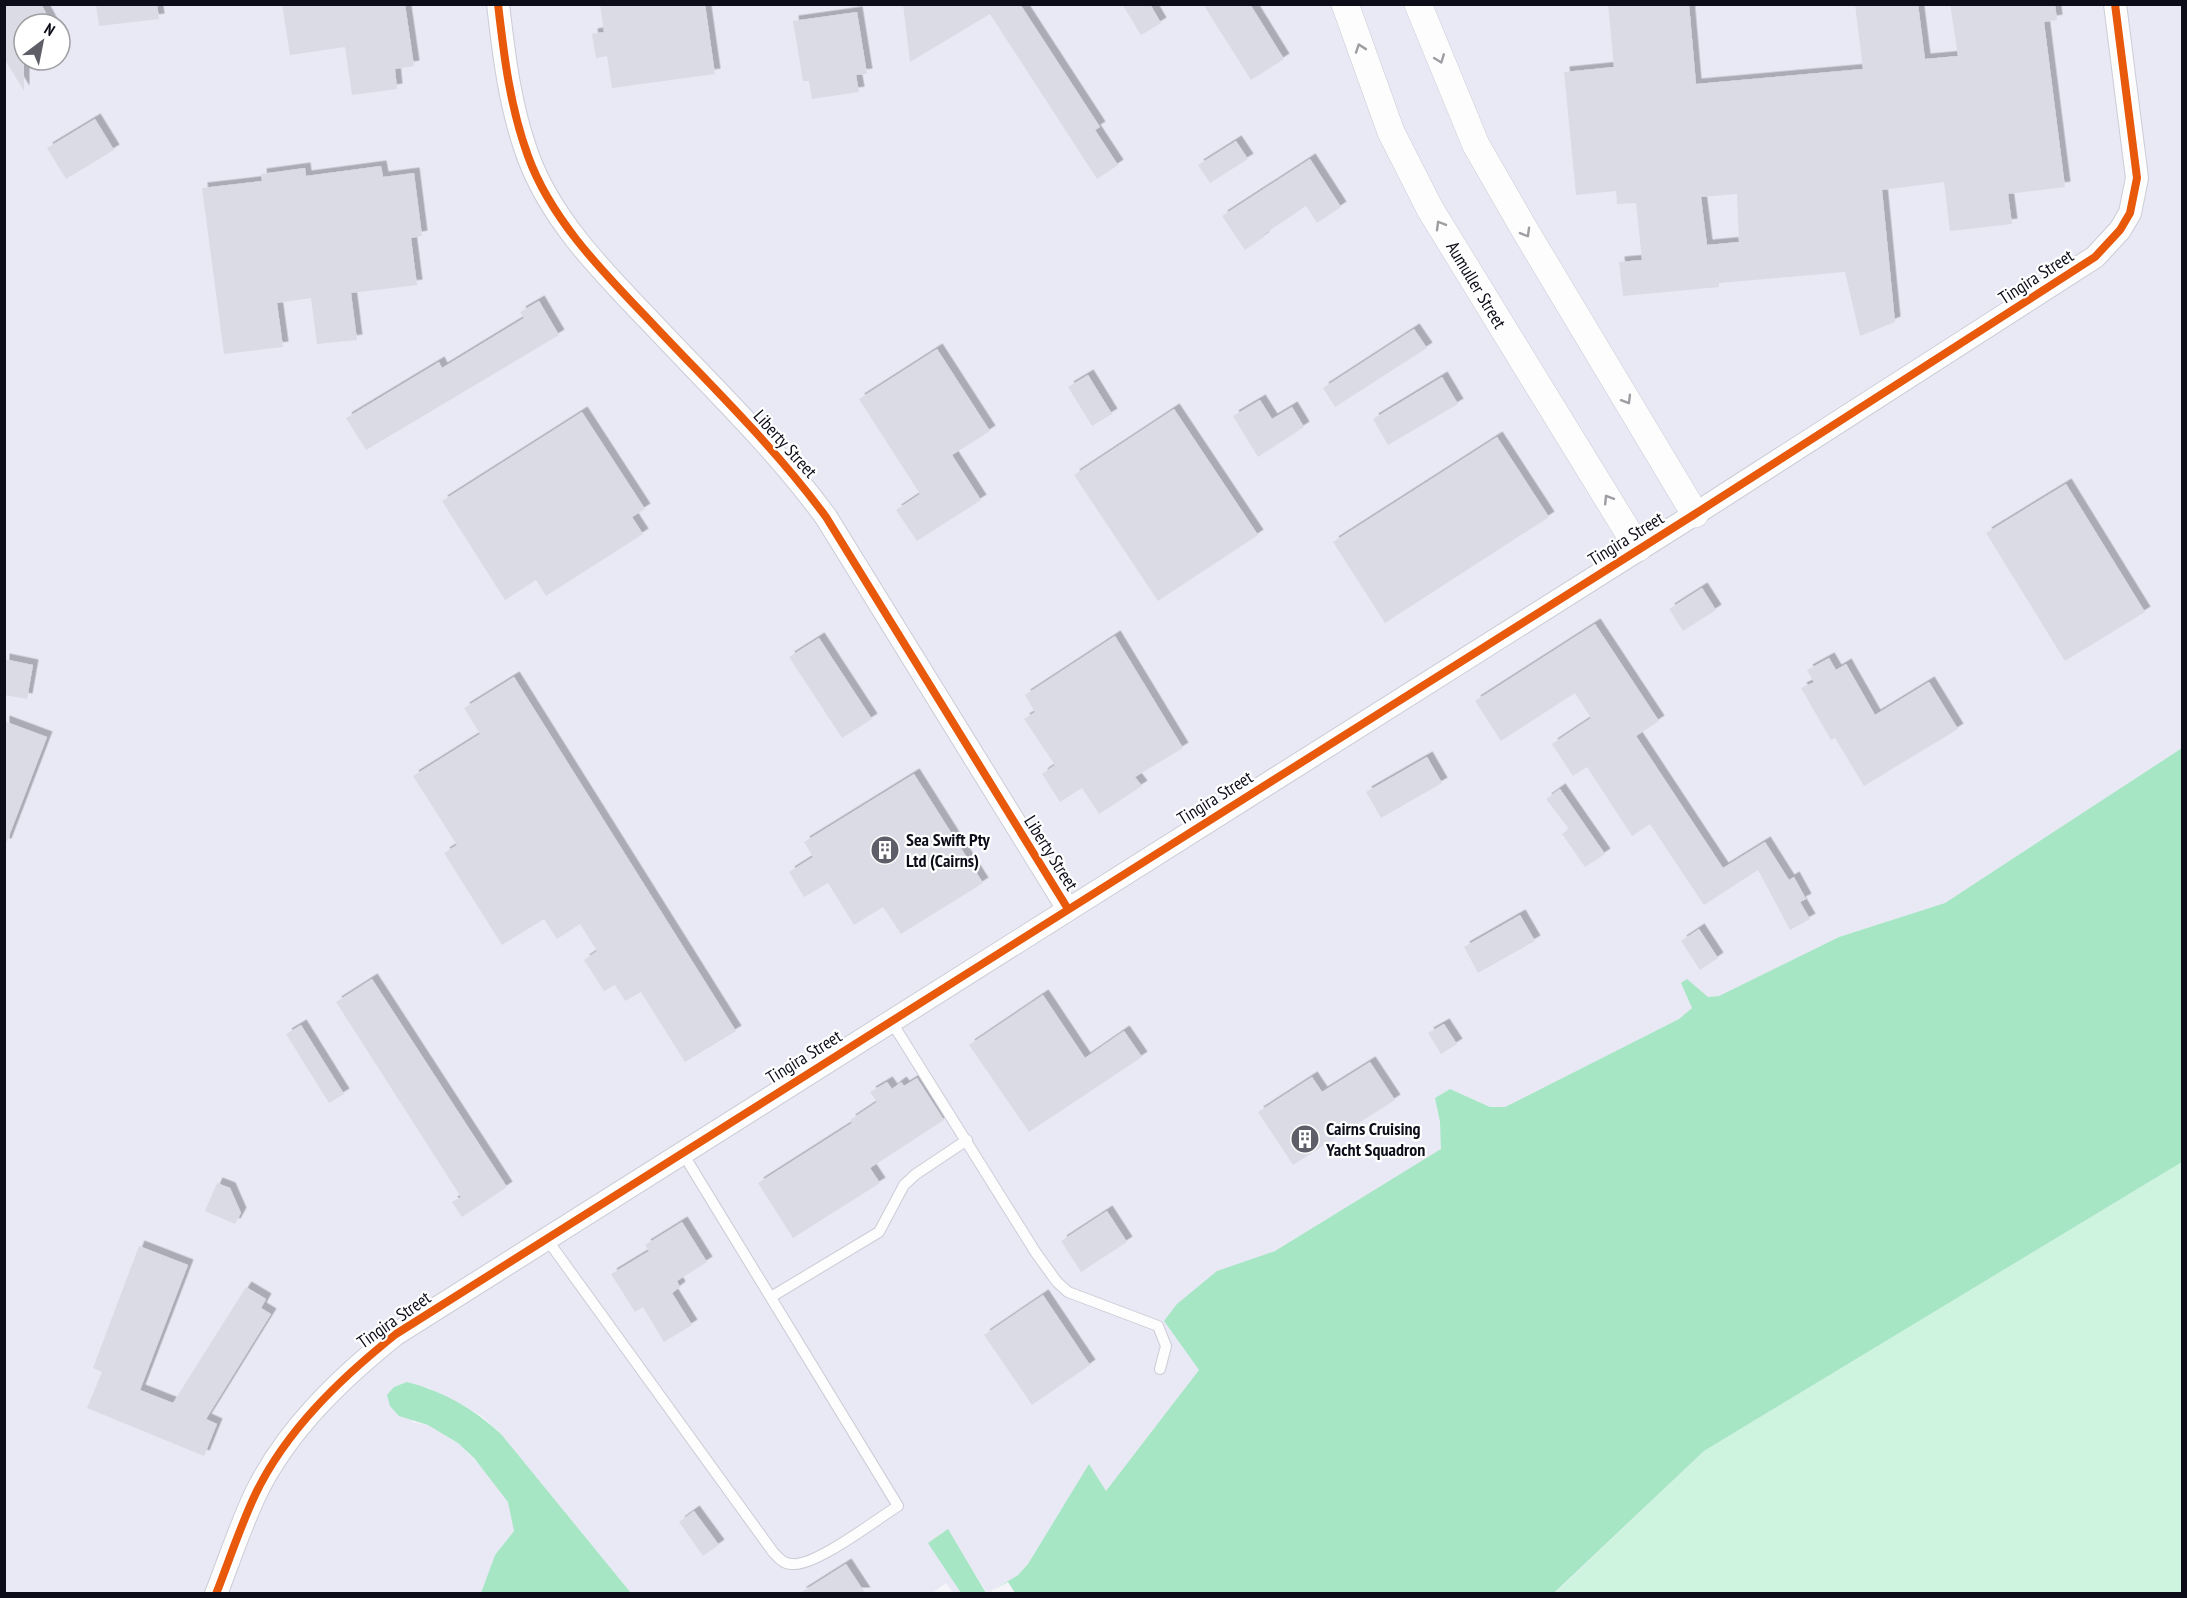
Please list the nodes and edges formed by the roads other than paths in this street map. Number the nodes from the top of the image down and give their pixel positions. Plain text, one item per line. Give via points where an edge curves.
1 (498, 4) edge
2 (1345, 4) edge
3 (1418, 4) edge
4 (2115, 4) edge
5 (1695, 514) junction
6 (1638, 548) junction
7 (1068, 909) junction
8 (891, 1020) junction
9 (967, 1140) junction
10 (682, 1152) junction
11 (546, 1238) junction
12 (771, 1297) junction
13 (1160, 1370) dead end
14 (216, 1593) edge

1 - 7 street, Liberty Street via 514,112 528,158 553,205 611,280 776,455 819,507
6 -> 2 street, Aumuller Street via 1430,209 1391,132
3 -> 5 street via 1476,145
4 - 5 street, Tingira Street via 2138,178 2130,213 2108,245
5 - 6 street, Tingira Street
6 - 7 street, Tingira Street
7 - 8 street, Tingira Street
8 - 9 lane
8 - 10 street, Tingira Street
9 - 12 lane via 904,1185 879,1232
9 - 13 lane via 1058,1282 1077,1297 1158,1326 1166,1346
10 - 11 street, Tingira Street
10 - 12 lane
11 - 12 lane via 774,1552 784,1562 799,1564 825,1554 898,1506
11 - 14 street, Tingira Street via 396,1334 353,1368 321,1401 256,1494

